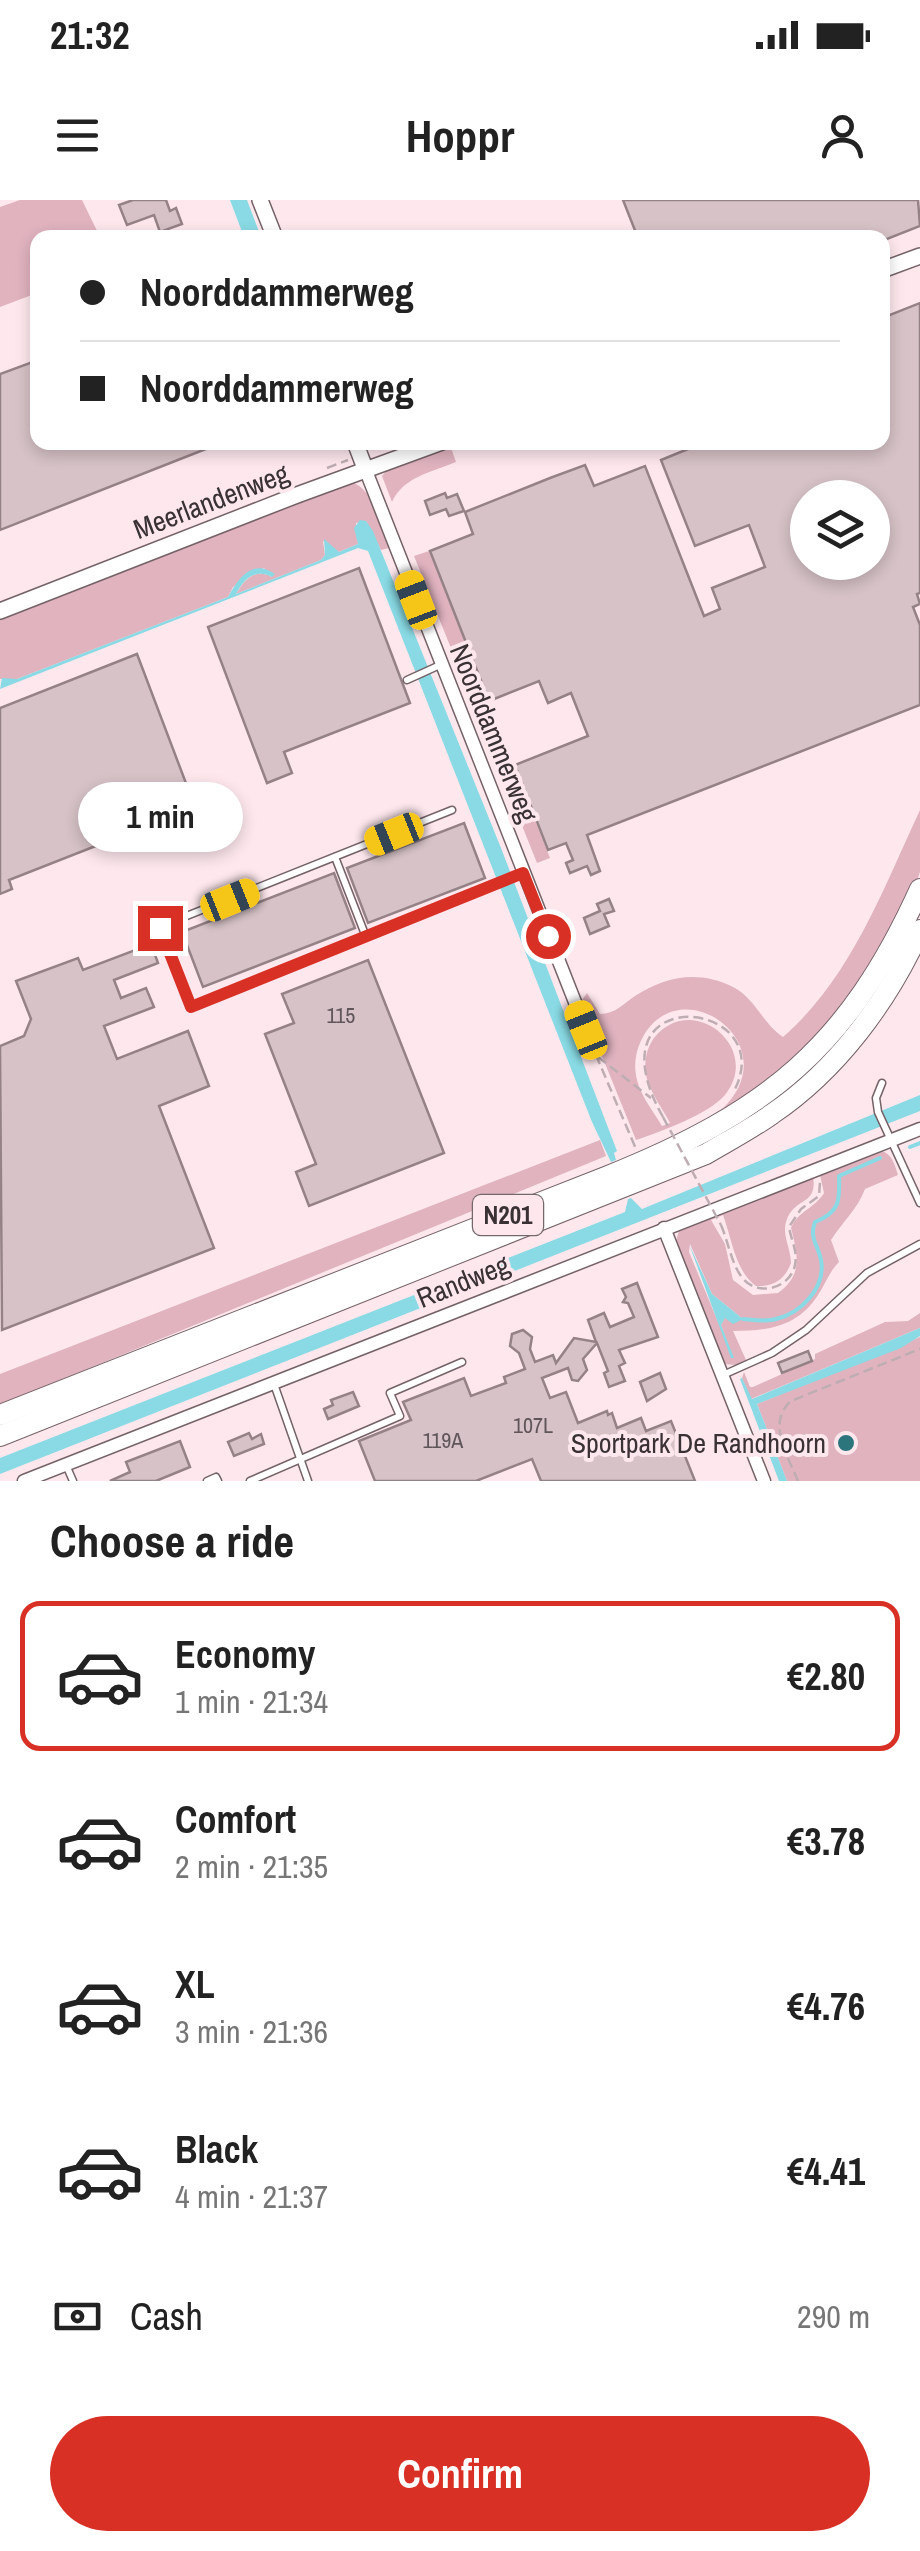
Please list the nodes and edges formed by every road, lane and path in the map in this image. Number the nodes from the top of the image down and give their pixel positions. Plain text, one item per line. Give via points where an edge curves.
1 (260, 200) edge
2 (272, 230) edge
3 (920, 256) edge
4 (890, 267) edge
5 (358, 450) edge
6 (421, 450) edge
7 (366, 471) junction
8 (0, 612) edge
9 (438, 667) junction
10 (408, 679) dead end
11 (452, 810) dead end
12 (335, 857) junction
13 (521, 874) junction
14 (920, 889) edge
15 (920, 930) edge
16 (366, 936) junction
17 (586, 1030) joint
18 (596, 1056) junction
19 (882, 1084) dead end
20 (737, 1087) dead end
21 (652, 1098) junction
22 (920, 1129) edge
23 (890, 1140) junction
24 (636, 1149) dead end
25 (814, 1170) junction
26 (920, 1203) edge
27 (664, 1228) junction
28 (920, 1244) edge
29 (920, 1348) edge
30 (462, 1362) dead end
31 (722, 1376) junction
32 (274, 1382) junction
33 (0, 1415) edge
34 (0, 1436) edge
35 (301, 1459) junction
36 (66, 1464) junction
37 (24, 1481) edge
38 (73, 1481) edge
39 (208, 1481) edge
40 (218, 1481) edge
41 (250, 1481) edge
42 (308, 1481) edge
43 (764, 1481) edge
44 (798, 1481) edge

1 - 2 street
3 - 4 street
5 - 7 street, Noorddammerweg
6 - 7 street, Meerlandenweg
7 - 8 street, Meerlandenweg
7 - 9 street, Noorddammerweg
9 - 10 lane
9 - 13 street, Noorddammerweg
11 - 12 lane
12 - 16 lane
12 - 16 lane via 160,928 172,959 191,1007
13 - 16 lane
13 - 17 street, Noorddammerweg
14 - 33 highway, N201 via 881,967 839,1027 762,1098 698,1137
15 - 34 highway, N201 via 873,1012 826,1068 774,1113 706,1154
17 - 18 path
18 - 21 path
18 - 24 path
19 - 23 lane via 876,1098
20 - 21 path via 740,1056 730,1035 702,1016 684,1014 664,1023 647,1044 644,1073
21 - 25 path, bridge via 748,1284 767,1289 791,1276 796,1259 789,1226 819,1196
22 - 23 street, Randweg
23 - 25 street, Randweg
23 - 26 lane
25 - 27 street, Randweg
27 - 31 street
27 - 32 street, Randweg
28 - 31 lane via 867,1273 772,1353
29 - 44 path via 782,1409 778,1429
30 - 35 lane via 390,1393 400,1416
31 - 43 street
32 - 35 lane
32 - 36 street, Randweg
35 - 41 lane
35 - 42 lane
36 - 37 street, Randweg
36 - 38 lane
39 - 40 lane

